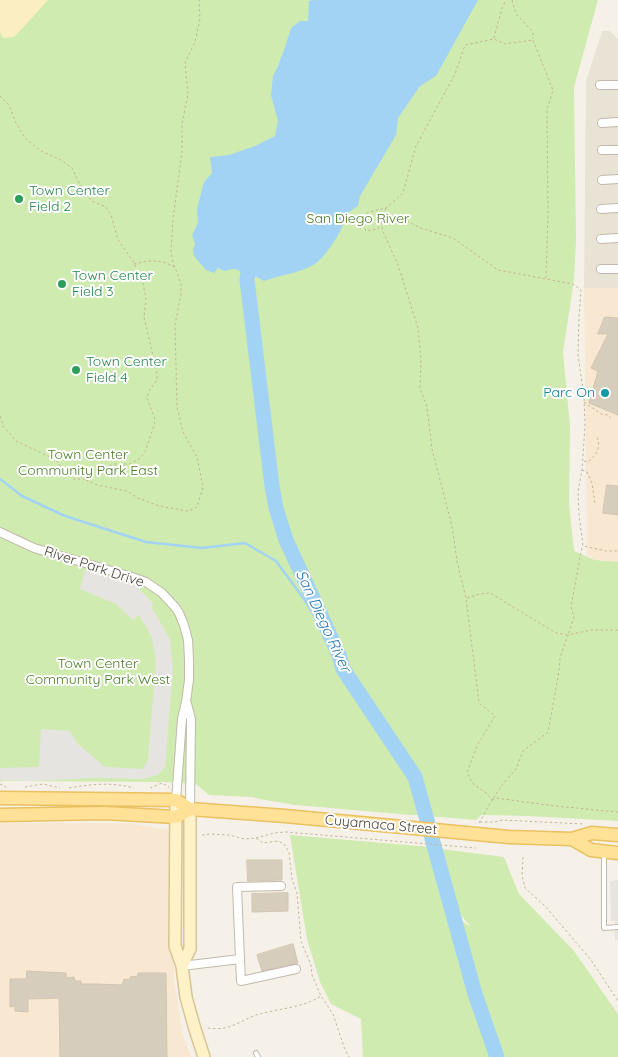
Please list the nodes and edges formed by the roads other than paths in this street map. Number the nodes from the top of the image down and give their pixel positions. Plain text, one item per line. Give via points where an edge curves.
1 (600, 85) dead end
2 (618, 86) edge
3 (618, 122) edge
4 (602, 123) dead end
5 (602, 150) dead end
6 (618, 150) edge
7 (602, 180) dead end
8 (618, 180) edge
9 (618, 208) edge
10 (601, 209) dead end
11 (601, 238) dead end
12 (618, 238) edge
13 (601, 269) dead end
14 (618, 269) edge
15 (0, 532) edge
16 (186, 702) junction
17 (174, 794) junction
18 (0, 798) edge
19 (190, 809) junction
20 (0, 815) edge
21 (176, 817) junction
22 (618, 834) edge
23 (572, 839) junction
24 (604, 852) junction
25 (618, 853) edge
26 (281, 886) dead end
27 (618, 927) edge
28 (240, 959) junction
29 (182, 966) junction
30 (296, 969) dead end
31 (204, 1057) edge

1 - 2 street
3 - 4 street
5 - 6 street
7 - 8 street
9 - 10 street
11 - 12 street
13 - 14 street
15 - 16 street, River Park Drive via 34,548 146,582 162,593 179,613 188,640
16 - 17 street, River Park Drive
16 - 19 street, River Park Drive via 191,719
17 - 18 main road
17 - 19 main road, Cuyamaca Street
17 - 21 street, River Park Drive
19 - 21 main road
19 - 23 main road, Cuyamaca Street via 509,837
19 - 29 street, River Park Drive via 190,949
20 - 21 main road via 104,813
21 - 29 street, River Park Drive via 175,946
22 - 23 main road, Cuyamaca Street via 592,833
23 - 24 main road, Cuyamaca Street via 591,850
24 - 25 main road, Cuyamaca Street
24 - 27 lane via 604,928
26 - 28 street via 237,887
28 - 29 street
28 - 30 street via 241,981
29 - 31 street, River Park Drive via 186,997

